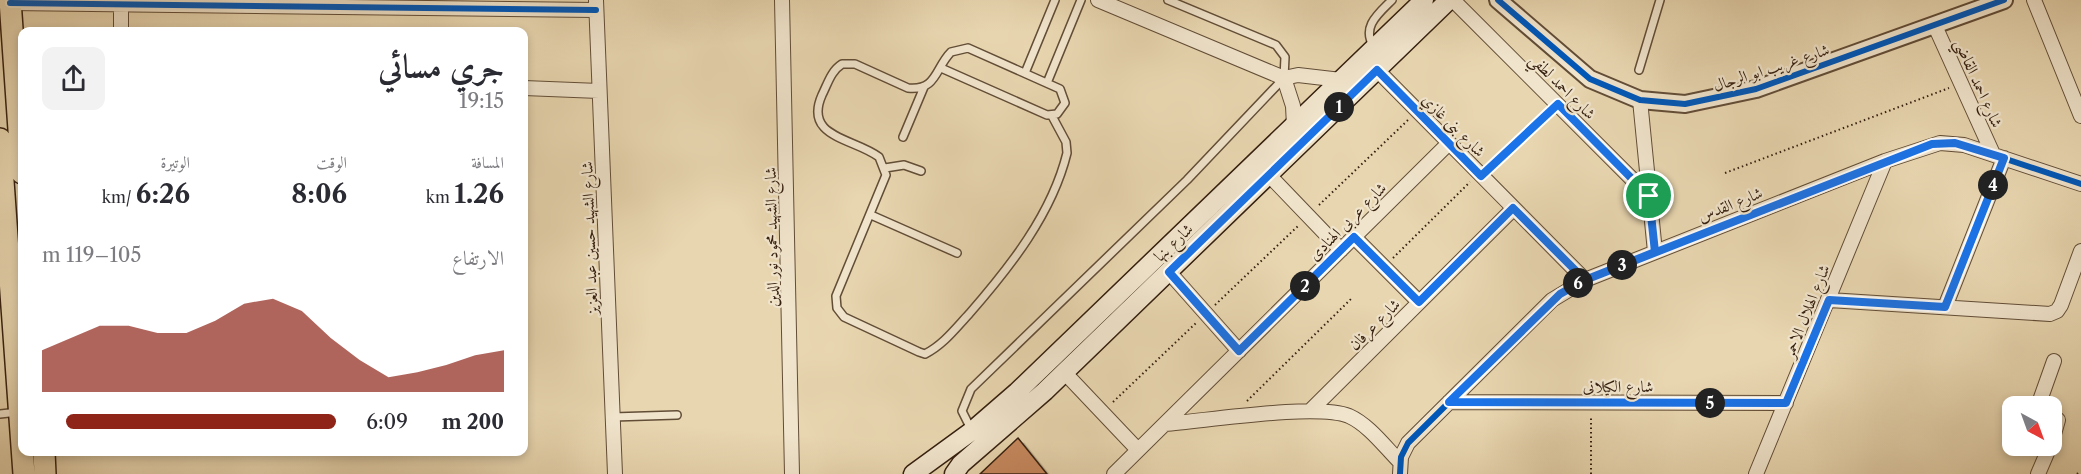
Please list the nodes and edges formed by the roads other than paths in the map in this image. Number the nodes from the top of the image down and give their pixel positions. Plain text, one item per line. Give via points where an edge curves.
1 (782, 0) edge
2 (1055, 0) edge
3 (1081, 0) edge
4 (1098, 0) edge
5 (1168, 0) edge
6 (1392, 0) edge
7 (1424, 0) edge
8 (1451, 0) edge
9 (1498, 0) edge
10 (1660, 0) edge
11 (2004, 0) edge
12 (2034, 0) edge
13 (10, 2) edge
14 (46, 2) edge
15 (138, 2) edge
16 (158, 2) edge
17 (121, 4) junction
18 (381, 4) edge
19 (461, 4) edge
20 (596, 5) edge
21 (1935, 26) junction
22 (121, 27) edge
23 (1375, 48) junction
24 (941, 68) junction
25 (1377, 70) junction
26 (1639, 70) dead end
27 (1025, 73) junction
28 (1284, 78) junction
29 (1341, 80) junction
30 (1047, 83) junction
31 (924, 87) junction
32 (528, 88) edge
33 (599, 91) junction
34 (1641, 100) junction
35 (18, 115) edge
36 (1052, 116) junction
37 (2081, 116) edge
38 (1294, 126) junction
39 (903, 137) dead end
40 (0, 138) edge
41 (1449, 143) junction
42 (1998, 156) junction
43 (1886, 161) junction
44 (885, 168) junction
45 (921, 171) dead end
46 (1269, 175) junction
47 (2081, 184) edge
48 (1649, 196) junction
49 (3, 208) edge
50 (1513, 208) junction
51 (871, 215) junction
52 (1354, 237) junction
53 (1341, 250) junction
54 (2081, 251) edge
55 (1655, 252) junction
56 (957, 253) dead end
57 (5, 272) edge
58 (1169, 272) junction
59 (1585, 280) junction
60 (2075, 283) edge
61 (17, 300) edge
62 (1829, 300) junction
63 (1419, 302) junction
64 (1945, 307) junction
65 (1239, 351) junction
66 (2054, 361) dead end
67 (1064, 372) junction
68 (2042, 396) edge
69 (1449, 402) junction
70 (1786, 403) junction
71 (1310, 411) junction
72 (10, 413) edge
73 (677, 415) dead end
74 (613, 417) junction
75 (1165, 424) junction
76 (972, 431) junction
77 (18, 448) edge
78 (1138, 450) junction
79 (20, 456) edge
80 (44, 456) edge
81 (2046, 456) edge
82 (1400, 468) edge
83 (24, 474) edge
84 (45, 474) edge
85 (615, 474) edge
86 (792, 474) edge
87 (913, 474) edge
88 (954, 474) edge
89 (1114, 474) edge
90 (1756, 474) edge
91 (2038, 474) edge

1 - 86 street, شارع الشهيد محمود نور الدين
2 - 27 lane
3 - 30 lane
4 - 28 street
5 - 28 lane via 1276,45 1285,57
6 - 23 lane via 1371,23 1369,34
7 - 23 main road, شارع بنها
8 - 25 main road, شارع بنها
8 - 48 street, شارع احمد لطفي
9 - 34 street, شارع غريب ابو الرجال via 1582,74 1606,88
10 - 26 lane
11 - 21 street, شارع غريب ابو الرجال
12 - 37 street
13 - 14 street
13 - 35 main road
14 - 17 street
15 - 16 street
15 - 17 street
16 - 18 street
17 - 22 street
18 - 19 street
19 - 20 street
20 - 33 street, شارع الشهيد حسين عبد العزيز
21 - 34 street, شارع غريب ابو الرجال via 1733,96 1685,104
21 - 42 street, شارع احمد القاضي
23 - 29 main road, شارع بنها
24 - 27 lane via 951,52 962,48
24 - 31 lane via 932,83
24 - 36 lane
25 - 41 street, شارع بنى غازي
25 - 46 main road, شارع بنها
27 - 30 lane
28 - 29 street via 1298,75
28 - 38 street via 1293,106
28 - 76 lane via 1195,173 971,389 962,411
29 - 38 main road, شارع بنها
30 - 36 lane via 1060,89 1065,98 1064,107
31 - 39 lane
31 - 44 lane via 908,88 849,63 832,74 817,106 819,123 827,131 874,153
32 - 33 street
33 - 74 street, شارع الشهيد حسين عبد العزيز
34 - 48 street
36 - 51 lane via 1066,142 1067,153 1032,232 999,279 943,342 925,354 844,317 837,308 836,296
38 - 76 main road, شارع بنها
40 - 49 main road
41 - 50 street, شارع بنى غازي
41 - 52 street, شارع عربى الهنادى
42 - 43 street, شارع القدس via 1948,142
42 - 47 street, شارع القدس
42 - 64 street
43 - 55 street, شارع القدس
43 - 62 street, شارع الهلال الاحمر
44 - 45 lane via 904,165
44 - 51 lane via 885,181
46 - 53 street
46 - 58 main road, شارع بنها
48 - 55 street
49 - 57 main road
50 - 59 street, شارع بنى غازي
50 - 63 street, شارع عرفان
51 - 56 lane
52 - 53 street, شارع عربى الهنادى
52 - 63 street
53 - 65 street, شارع عربى الهنادى
54 - 60 street
55 - 59 street, شارع القدس
57 - 61 main road
58 - 65 street
58 - 67 main road, شارع بنها
59 - 69 street, شارع القدس via 1552,300
60 - 64 street via 2053,313
61 - 72 main road via 11,343
62 - 64 street
62 - 70 street, شارع الهلال الاحمر
63 - 71 street, شارع عرفان
65 - 75 street, شارع عربى الهنادى
66 - 68 street
67 - 78 street
67 - 88 main road, شارع بنها
69 - 70 street, شارع الكيلانى
69 - 82 street, شارع القدس via 1408,442
70 - 90 street, شارع الهلال الاحمر
71 - 75 street
71 - 82 street via 1356,420
72 - 77 main road
73 - 74 lane
74 - 85 street, شارع الشهيد حسين عبد العزيز
75 - 78 street, شارع عربى الهنادى
76 - 87 main road, شارع بنها
78 - 89 street, شارع عربى الهنادى
79 - 83 main road
80 - 84 main road
81 - 91 street

